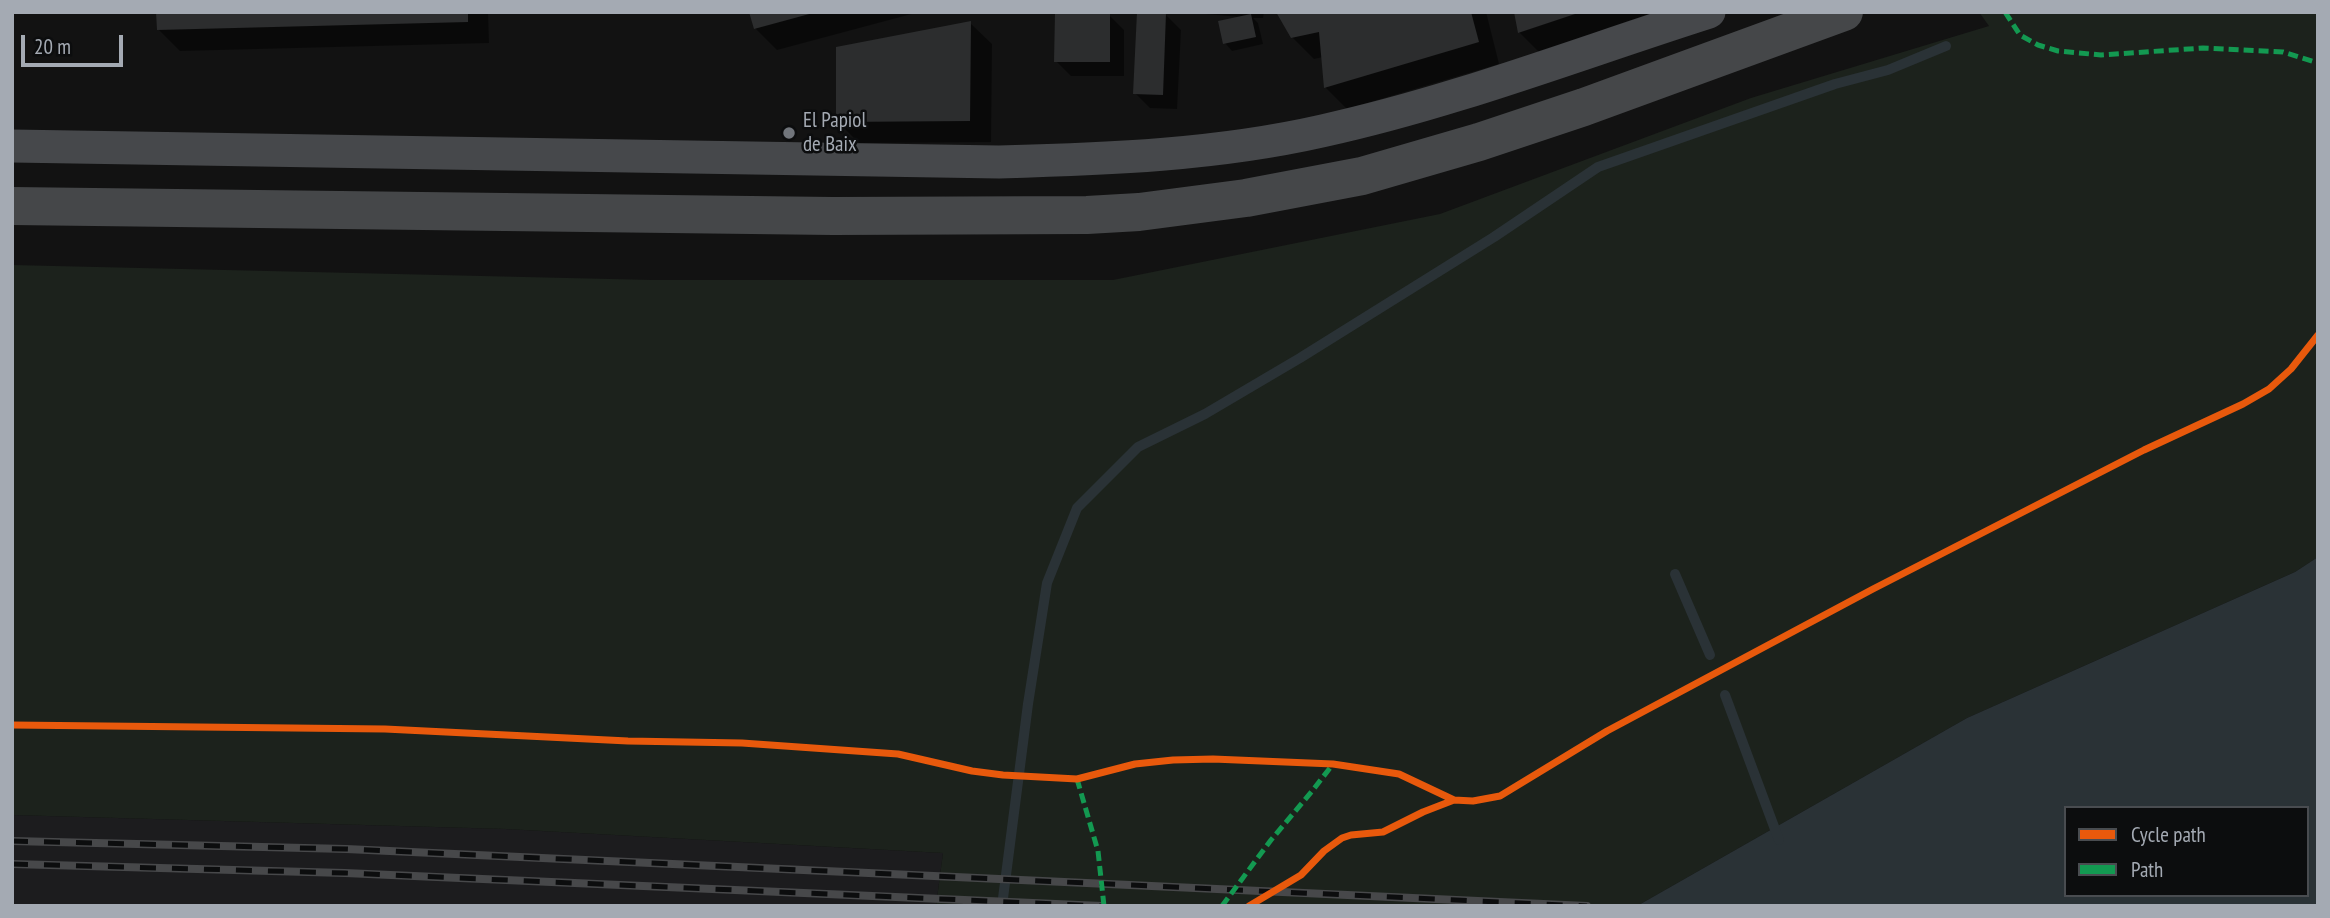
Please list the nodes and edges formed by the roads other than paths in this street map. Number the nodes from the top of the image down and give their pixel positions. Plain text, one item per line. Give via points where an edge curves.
1 (1709, 12) edge
2 (1844, 12) edge
3 (12, 146) edge
4 (12, 206) edge

1 - 3 street via 1452,97 1322,131 1230,148 1112,159 999,162
2 - 4 main road via 1584,107 1363,176 1139,212 833,216

